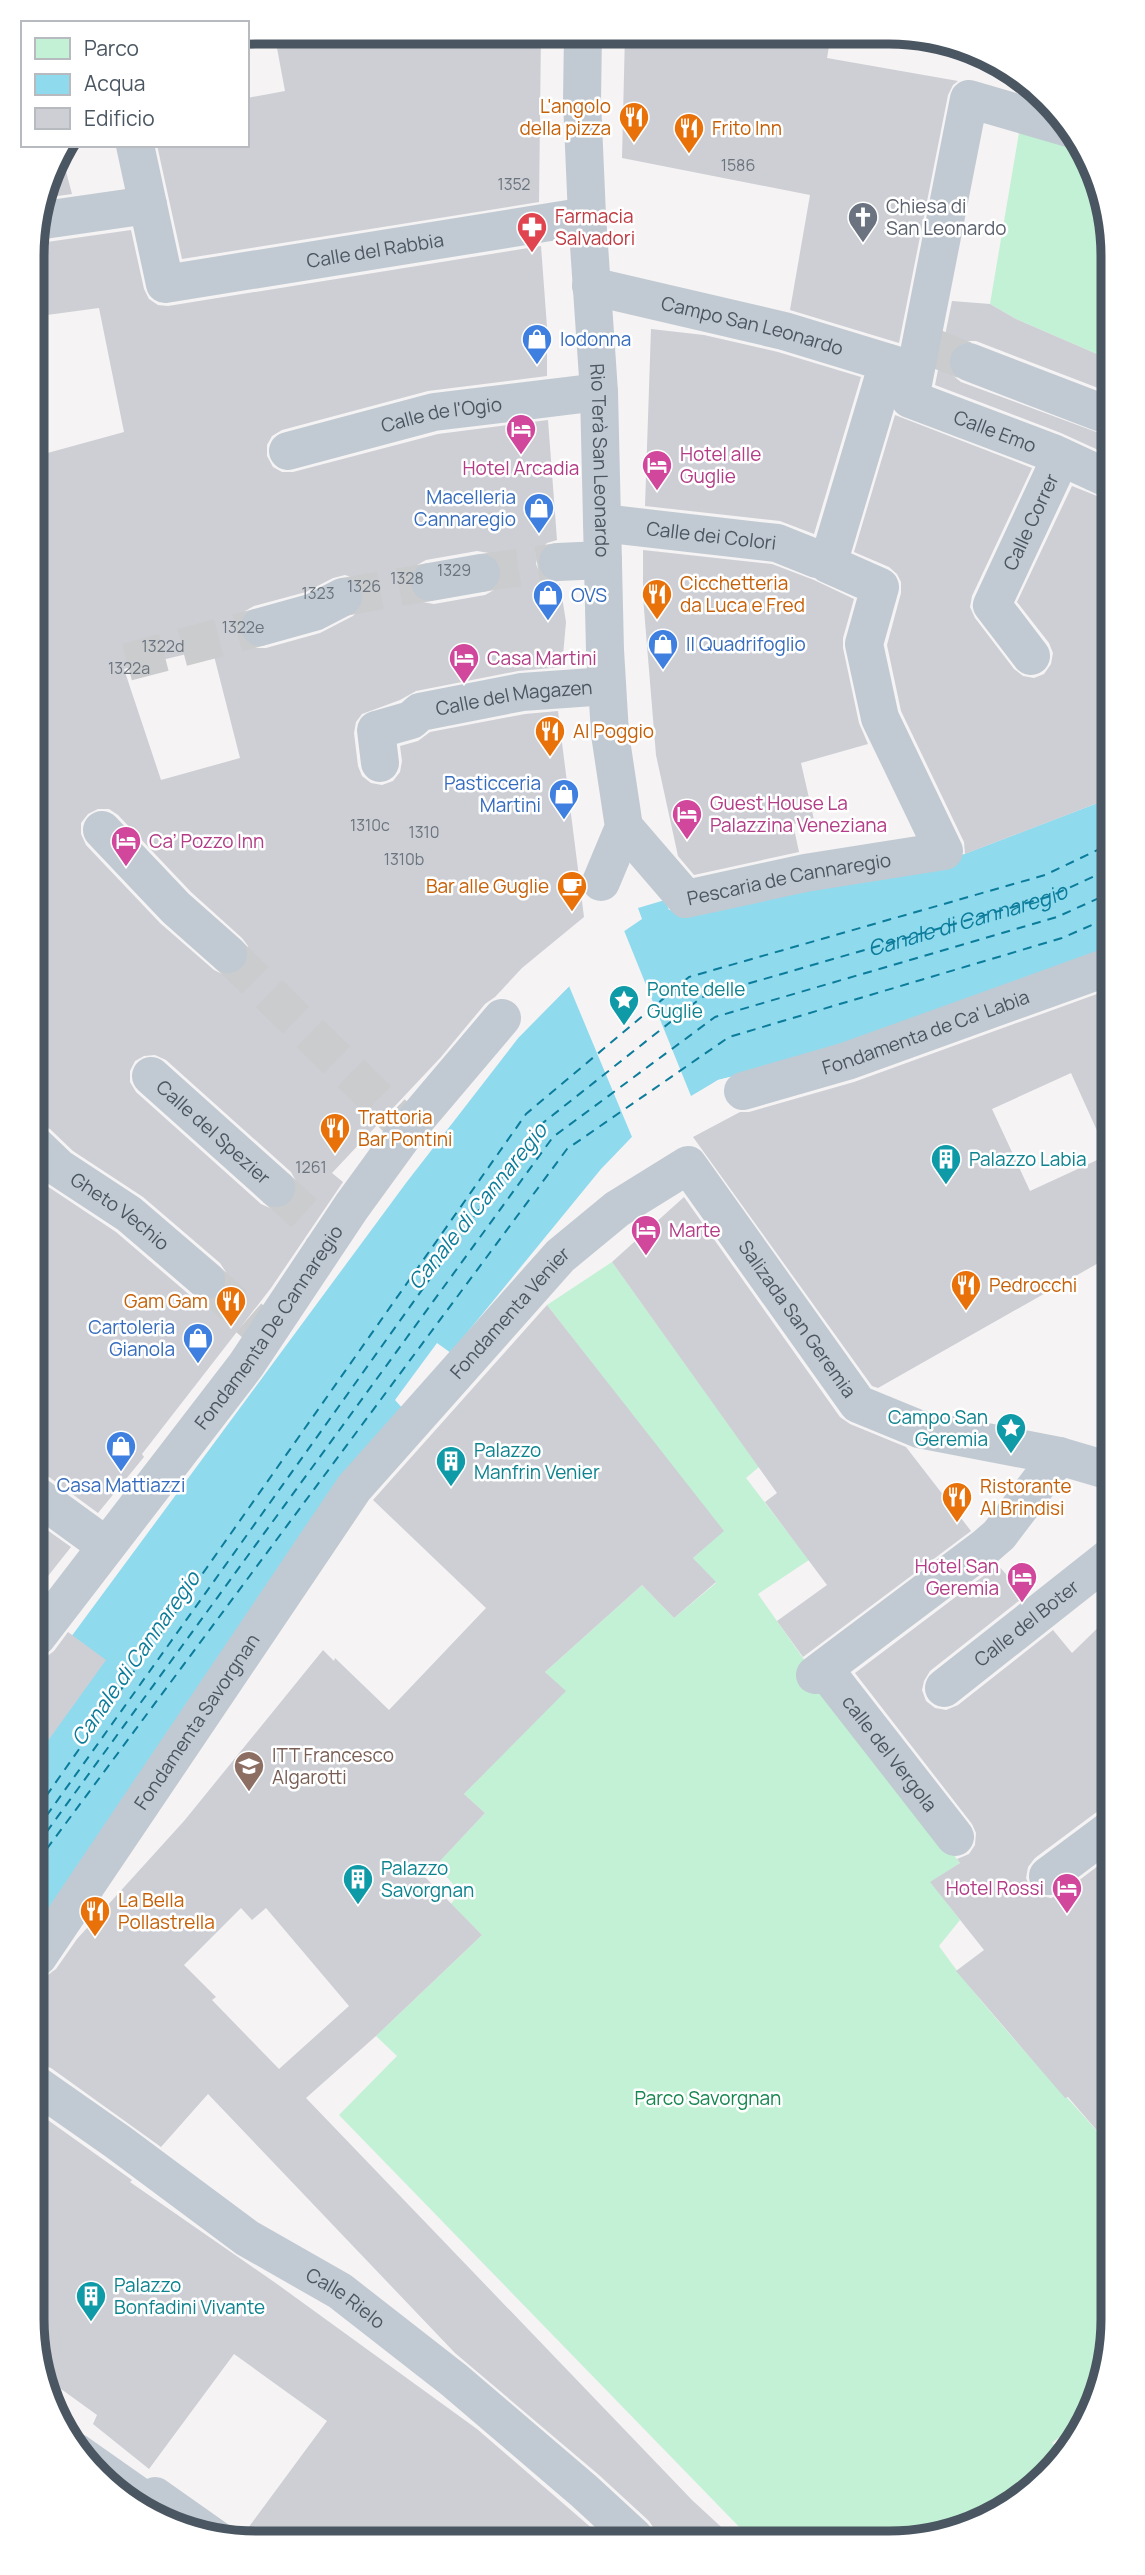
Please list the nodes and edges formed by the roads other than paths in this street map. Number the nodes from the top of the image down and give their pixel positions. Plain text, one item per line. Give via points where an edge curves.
1 (583, 44) edge
2 (1058, 126) edge
3 (135, 147) edge
4 (148, 205) junction
5 (587, 216) junction
6 (47, 220) edge
7 (591, 286) junction
8 (913, 356) junction
9 (969, 362) tunnel mouth
10 (599, 392) junction
11 (1101, 413) edge
12 (288, 451) dead end
13 (1061, 457) junction
14 (1101, 475) edge
15 (602, 541) junction
16 (817, 559) dead end
17 (558, 562) tunnel mouth
18 (481, 573) tunnel mouth
19 (430, 582) tunnel mouth
20 (343, 597) tunnel mouth
21 (260, 627) tunnel mouth
22 (1031, 656) dead end
23 (607, 686) junction
24 (380, 762) dead end
25 (624, 827) junction
26 (102, 830) dead end
27 (601, 882) dead end
28 (228, 954) tunnel mouth
29 (1101, 970) edge
30 (502, 1018) dead end
31 (151, 1076) dead end
32 (743, 1091) dead end
33 (44, 1154) edge
34 (688, 1165) joint
35 (276, 1188) tunnel mouth
36 (206, 1280) tunnel mouth
37 (1059, 1456) junction
38 (1101, 1468) edge
39 (354, 1488) joint
40 (44, 1501) edge
41 (106, 1546) junction
42 (1101, 1564) edge
43 (44, 1628) edge
44 (944, 1688) dead end
45 (1101, 1836) edge
46 (955, 1837) dead end
47 (1048, 1876) dead end
48 (44, 1948) edge
49 (44, 2090) edge
50 (119, 2481) edge
51 (151, 2503) edge
52 (627, 2531) edge

1 - 5 street, Rio Terà San Leonardo
2 - 8 street via 969,99
3 - 4 street
4 - 5 street, Calle del Rabbia via 165,284
4 - 6 street
5 - 7 street, Rio Terà San Leonardo
7 - 8 street, Campo San Leonardo
7 - 10 street, Rio Terà San Leonardo
8 - 13 street, Calle Emo via 910,399
8 - 25 street, Pescaria de Cannaregio via 828,564 880,587 864,644 880,719 944,851 805,873 686,900
9 - 11 street
10 - 12 street, Calle de l'Ogio via 434,412
10 - 15 street, Rio Terà San Leonardo
13 - 14 street, Calle Emo
13 - 22 street, Calle Correr via 992,605
15 - 16 street, Calle dei Colori via 777,543
15 - 17 street, Calle dei Colori
15 - 23 street, Rio Terà San Leonardo
18 - 19 street
20 - 21 street via 314,612
23 - 24 street, Calle del Magazen via 522,692 420,712 411,720 376,730
23 - 25 street, Rio Terà San Leonardo
25 - 27 street
26 - 28 street via 176,908
29 - 32 street, Fondamenta de Ca' Labia via 847,1061
30 - 41 street, Fondamenta De Cannaregio via 408,1129 246,1365
31 - 35 street, Calle del Spezier
33 - 36 street, Gheto Vechio via 129,1214
34 - 37 street, Salizada San Geremia via 858,1404 919,1429
34 - 39 street, Fondamenta Venier via 617,1209 560,1256
37 - 38 street
37 - 46 street, calle del Vergola via 985,1548 820,1672
39 - 48 street, Fondamenta Savorgnan
40 - 41 street
41 - 43 street, Fondamenta De Cannaregio
42 - 44 street, Calle del Boter
45 - 47 street
49 - 52 street, Calle Rielo via 247,2238 340,2291 454,2380
50 - 51 street

